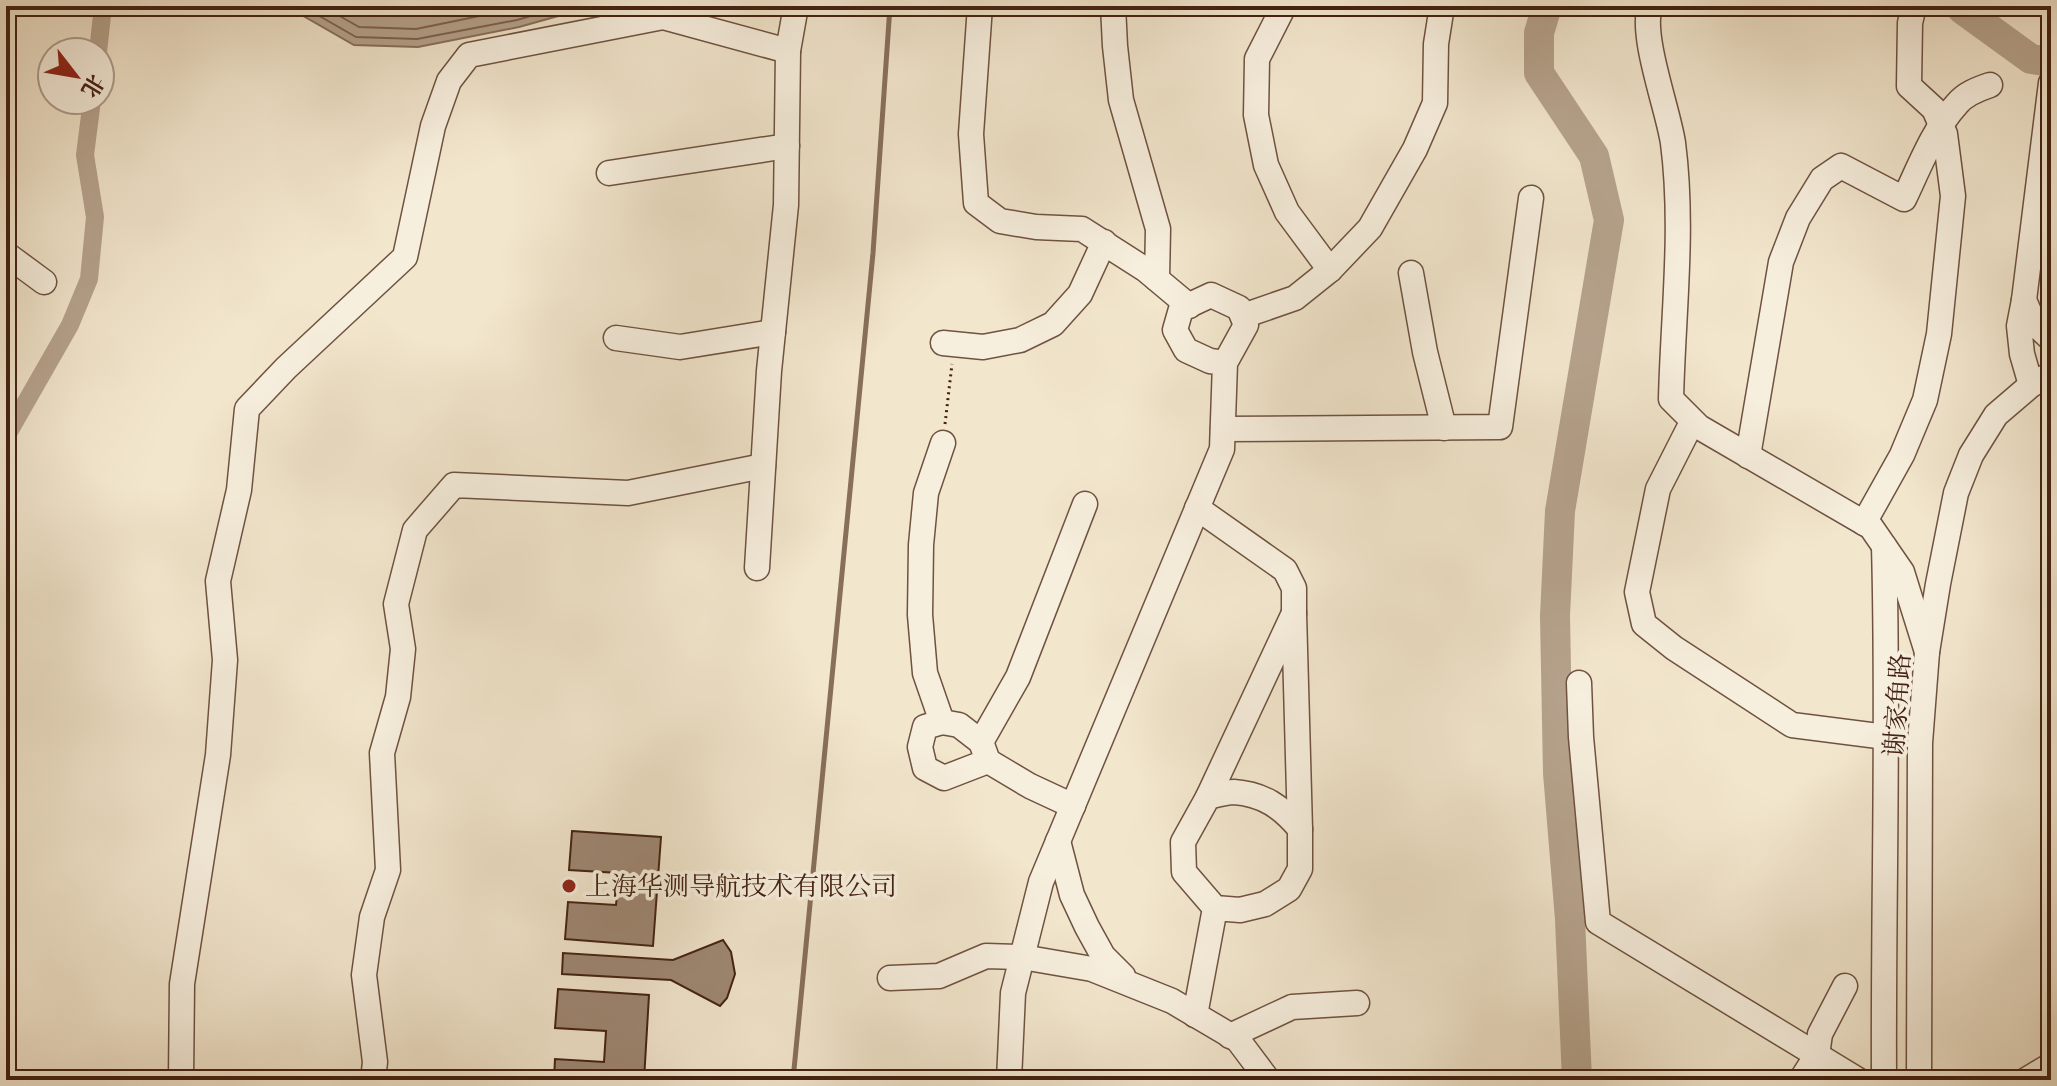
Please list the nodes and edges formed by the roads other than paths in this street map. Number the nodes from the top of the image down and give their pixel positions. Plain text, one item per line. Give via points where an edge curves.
1 (796, 6) edge
2 (980, 6) edge
3 (1113, 6) edge
4 (1284, 6) edge
5 (1442, 6) edge
6 (1650, 6) edge
7 (1914, 6) edge
8 (788, 51) junction
9 (1990, 85) dead end
10 (2050, 91) edge
11 (1941, 125) junction
12 (787, 146) junction
13 (609, 173) dead end
14 (1531, 198) dead end
15 (1104, 242) junction
16 (6, 254) edge
17 (1330, 270) junction
18 (1411, 273) dead end
19 (1157, 279) junction
20 (44, 282) dead end
21 (2024, 300) junction
22 (1189, 306) junction
23 (1243, 316) junction
24 (773, 332) junction
25 (616, 338) dead end
26 (2051, 339) edge
27 (948, 344) road end
28 (1225, 363) junction
29 (2041, 380) edge
30 (1444, 428) junction
31 (1223, 429) junction
32 (1688, 430) dead end
33 (943, 443) road end
34 (1748, 456) junction
35 (763, 466) junction
36 (1085, 504) dead end
37 (1197, 508) junction
38 (1864, 523) junction
39 (1884, 546) junction
40 (757, 568) dead end
41 (1294, 613) junction
42 (1927, 652) junction
43 (1579, 683) dead end
44 (942, 722) junction
45 (1886, 737) junction
46 (984, 752) junction
47 (1208, 797) junction
48 (1073, 806) junction
49 (1300, 829) junction
50 (1058, 841) junction
51 (1215, 908) junction
52 (1022, 957) junction
53 (890, 978) dead end
54 (1133, 986) junction
55 (1845, 986) dead end
56 (1357, 1003) dead end
57 (1195, 1015) junction
58 (1230, 1036) junction
59 (1817, 1055) junction
60 (2051, 1065) edge
61 (181, 1080) edge
62 (373, 1080) edge
63 (1009, 1080) edge
64 (1266, 1080) edge
65 (1801, 1080) edge
66 (1858, 1080) edge
67 (1884, 1080) edge
68 (1919, 1080) edge
69 (2026, 1080) edge

1 - 8 street
2 - 15 street via 971,134 976,203 1000,221 1082,229
3 - 19 street via 1121,100 1158,229
4 - 17 street via 1257,59 1256,115 1266,165 1287,212
5 - 17 street via 1430,115 1370,228
6 - 34 street via 1654,61 1673,142 1678,228 1671,399 1699,427
7 - 11 street via 1909,86 1934,109
8 - 12 street
8 - 61 street via 663,17 469,55 449,81 433,126 405,257 247,409 239,490 218,581 225,660 218,755 182,984
9 - 11 street via 1958,102
10 - 21 street
11 - 34 street via 1904,199 1841,166 1822,179 1798,218 1781,262
11 - 38 street via 1953,196 1939,334 1925,400
12 - 13 street
12 - 24 street
14 - 30 street via 1500,427
15 - 19 street
15 - 27 street via 1080,294 1053,324 1020,340 983,347
16 - 20 street
17 - 23 street via 1295,298
18 - 30 street
19 - 22 street
21 - 26 street via 2034,323
21 - 29 street via 2019,326 2022,354
22 - 23 street via 1211,295 1239,308
22 - 28 street via 1181,309 1175,330 1186,350
23 - 28 street via 1246,325
24 - 25 street via 680,347
24 - 35 street
28 - 31 street
29 - 42 street, 谢家角路 via 1996,415 1961,477
30 - 31 street
31 - 37 street via 1222,449
32 - 45 street via 1658,489 1637,592 1644,624 1792,725
33 - 44 street via 926,493 920,615 925,673
34 - 38 street
35 - 40 street
35 - 62 street via 628,493 454,485 415,530 396,604 402,661 382,753 388,870 372,917 364,975
36 - 46 street
37 - 41 street via 1285,570 1294,588
37 - 48 street
38 - 39 street
39 - 42 street via 1902,572
39 - 45 street
41 - 47 street
41 - 49 street
42 - 68 street, 谢家角路 via 1920,743
43 - 59 street via 1598,922
44 - 46 street via 959,725
44 - 46 street via 925,727 920,747 925,768 944,778
45 - 67 street
46 - 48 street via 1030,786
47 - 49 street via 1231,792 1260,798 1285,811
47 - 51 street via 1183,842 1184,872
48 - 50 street
49 - 51 street via 1300,869 1289,889 1265,904
50 - 52 street via 1041,882
50 - 54 street via 1087,927 1103,956
51 - 57 street
52 - 53 street via 986,956 939,976
52 - 54 street via 1092,969
52 - 63 street via 1013,993
54 - 57 street
55 - 59 street via 1820,1034
56 - 58 street via 1292,1007
57 - 58 street
58 - 64 street
59 - 65 street
59 - 66 street
60 - 69 street

